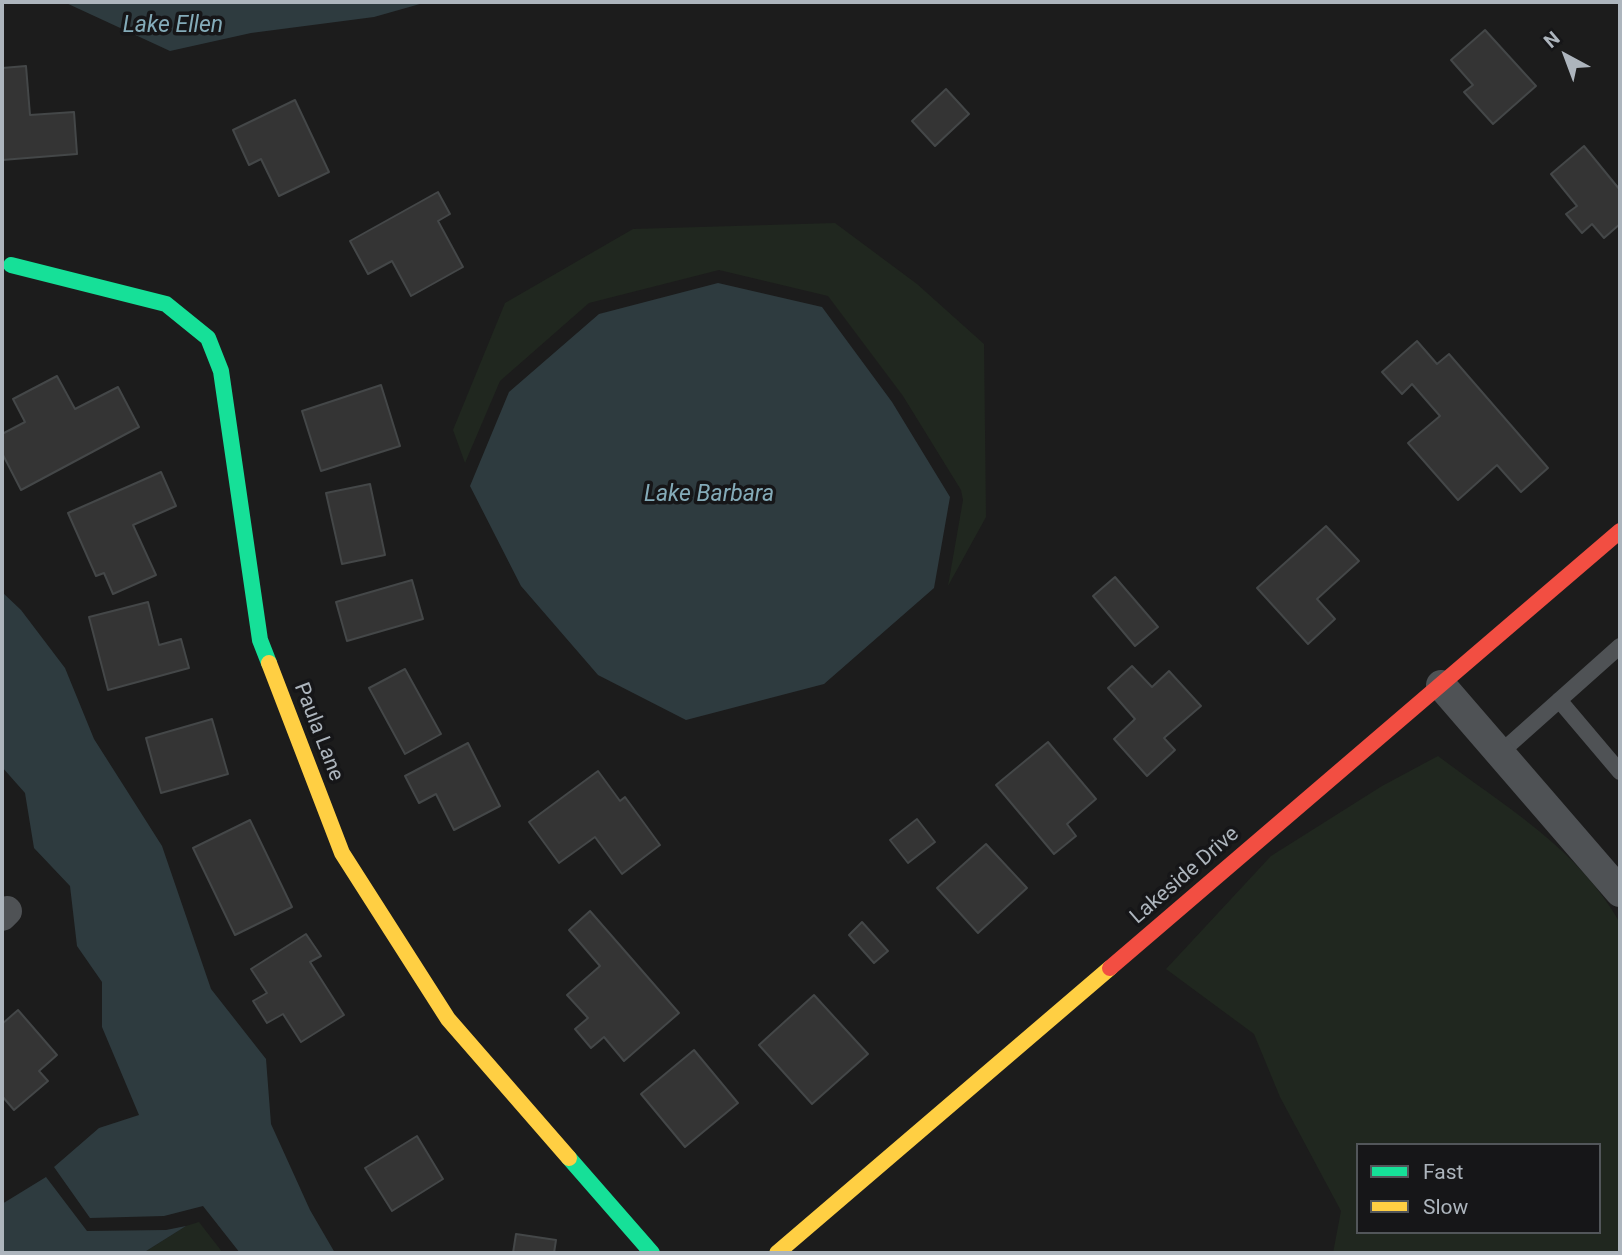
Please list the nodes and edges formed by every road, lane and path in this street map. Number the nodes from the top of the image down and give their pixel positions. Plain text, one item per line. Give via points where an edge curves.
1 (11, 265) dead end
2 (1620, 531) edge
3 (1619, 648) edge
4 (1441, 685) junction
5 (1559, 700) junction
6 (1500, 753) junction
7 (1620, 772) edge
8 (1620, 892) edge
9 (652, 1253) edge
10 (777, 1253) edge

1 - 9 street, Paula Lane via 166,304 208,338 221,371 260,640 342,853 448,1020
2 - 4 street, Lakeside Drive
3 - 5 lane
4 - 6 street
4 - 10 street, Lakeside Drive
5 - 6 lane
5 - 7 lane
6 - 8 street

